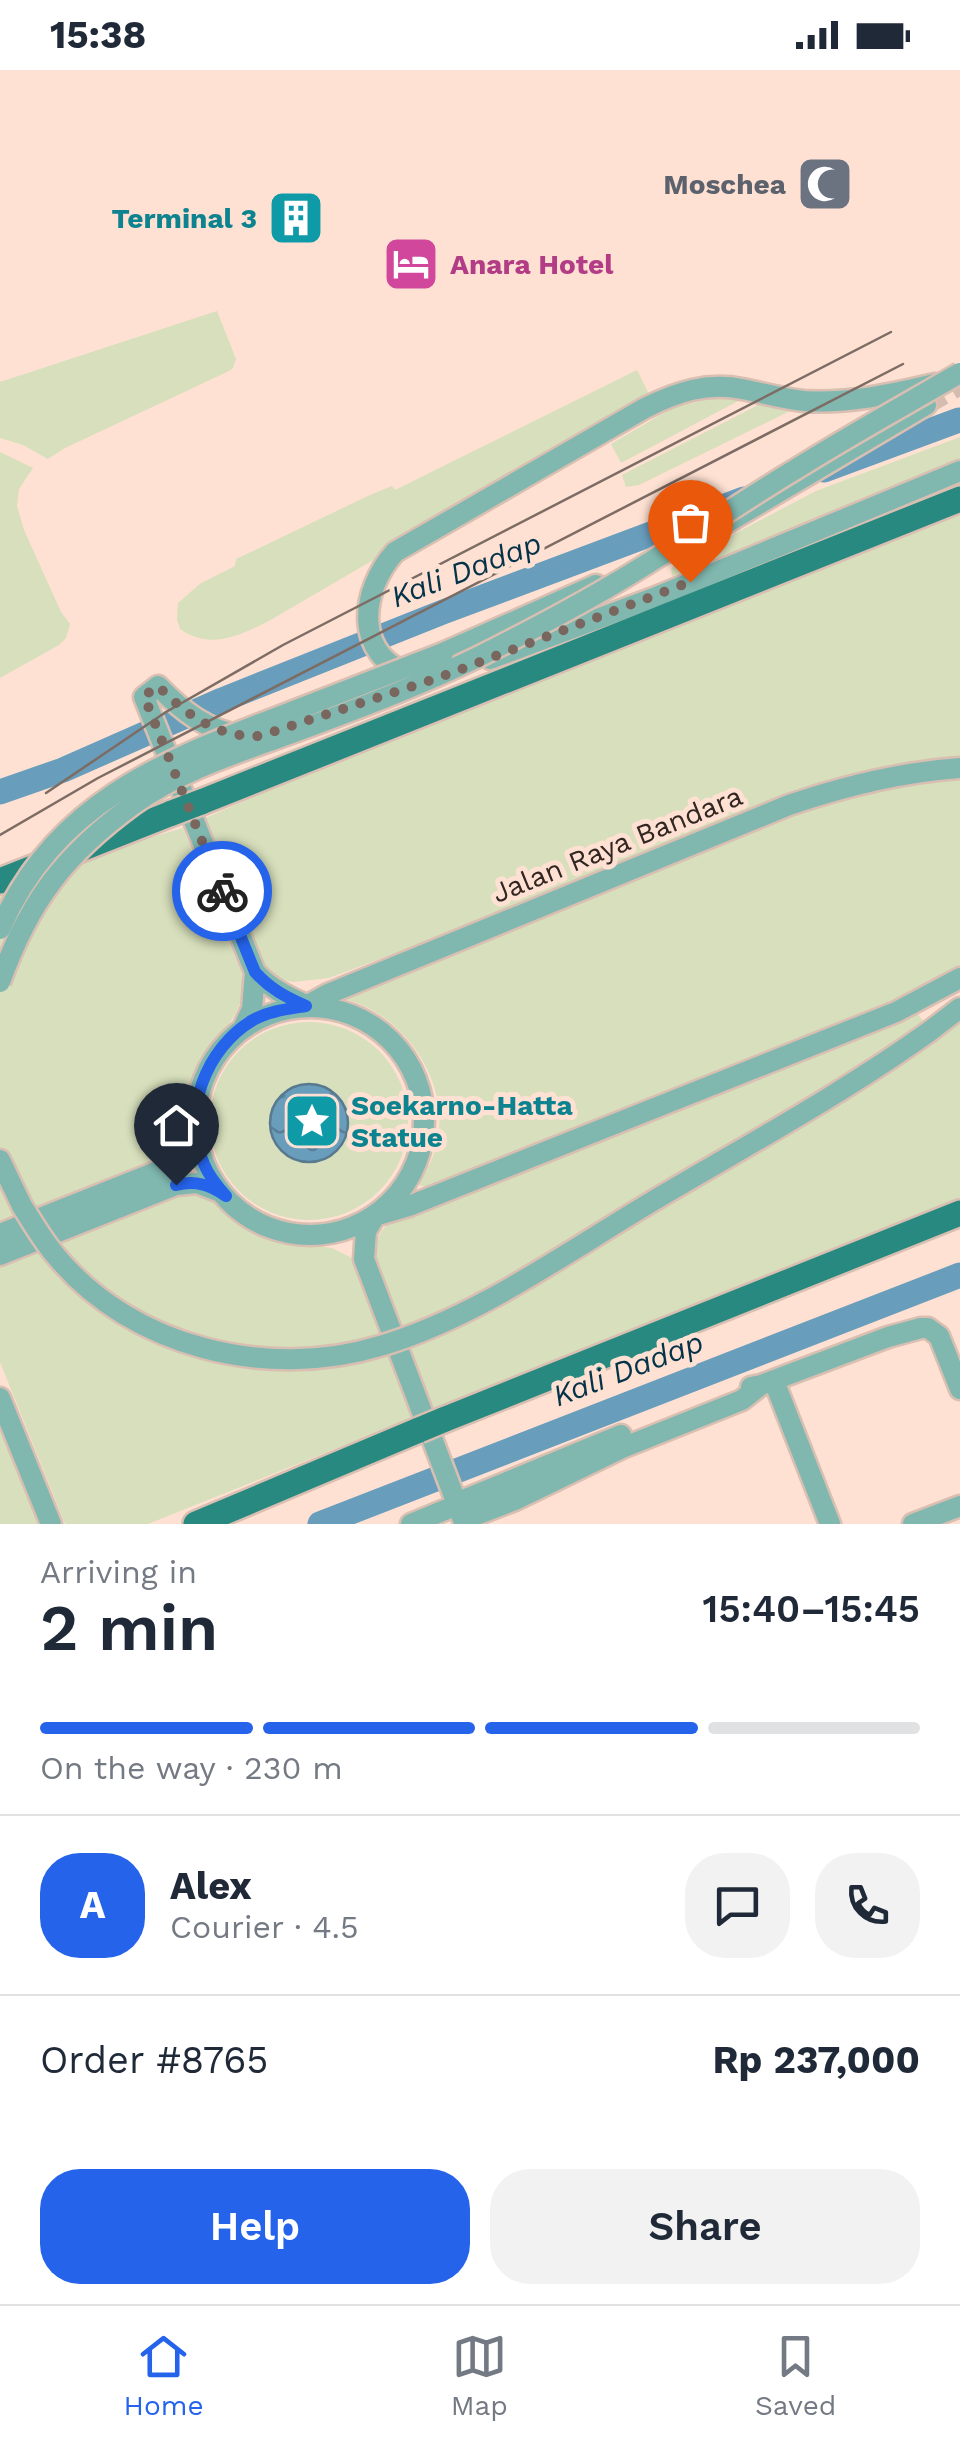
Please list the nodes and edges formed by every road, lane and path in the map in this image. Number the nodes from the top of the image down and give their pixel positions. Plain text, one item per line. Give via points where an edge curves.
1 (960, 376) edge
2 (926, 405) tunnel mouth
3 (960, 471) edge
4 (960, 499) edge
5 (438, 678) junction
6 (960, 768) edge
7 (0, 881) edge
8 (0, 929) edge
9 (255, 972) junction
10 (960, 978) edge
11 (0, 982) edge
12 (306, 1006) junction
13 (960, 1008) edge
14 (244, 1026) junction
15 (196, 1128) junction
16 (0, 1160) edge
17 (226, 1196) junction
18 (960, 1213) edge
19 (375, 1216) junction
20 (0, 1234) edge
21 (328, 1234) junction
22 (0, 1254) edge
23 (364, 1259) junction
24 (767, 1383) junction
25 (960, 1388) edge
26 (0, 1398) edge
27 (457, 1503) junction
28 (960, 1506) edge
29 (51, 1524) edge
30 (196, 1524) edge
31 (411, 1524) edge
32 (830, 1524) edge
33 (913, 1524) edge

1 - 5 street via 881,396 823,401 710,386 671,395 395,552 372,592 370,636 392,666
1 - 11 street, bridge via 796,468 628,576 479,656 213,762 138,801 85,842 44,890
2 - 8 street, bridge via 694,542 443,653 150,770 56,842
3 - 5 street
4 - 7 main road, bridge
5 - 9 street via 260,736 215,729 164,692 144,696
6 - 12 street, Jalan Raya Bandara via 891,776 789,805
9 - 12 street
9 - 14 street
10 - 19 street via 883,1017
12 - 14 street
12 - 19 street via 337,1009 388,1037 420,1092 419,1152 402,1186
13 - 16 street, bridge via 823,1101 481,1302 352,1354 258,1358 196,1346 136,1322 56,1257
14 - 15 street via 209,1067
15 - 17 street via 204,1164
15 - 20 street via 191,1149 176,1164
17 - 21 street via 267,1228
17 - 22 street via 206,1184 185,1183
18 - 30 main road, bridge
19 - 21 street
19 - 23 street via 366,1231
21 - 23 street
23 - 27 street
24 - 25 street via 928,1328 938,1336
24 - 27 street via 738,1388
24 - 32 street
26 - 29 street
27 - 31 street
28 - 33 street

